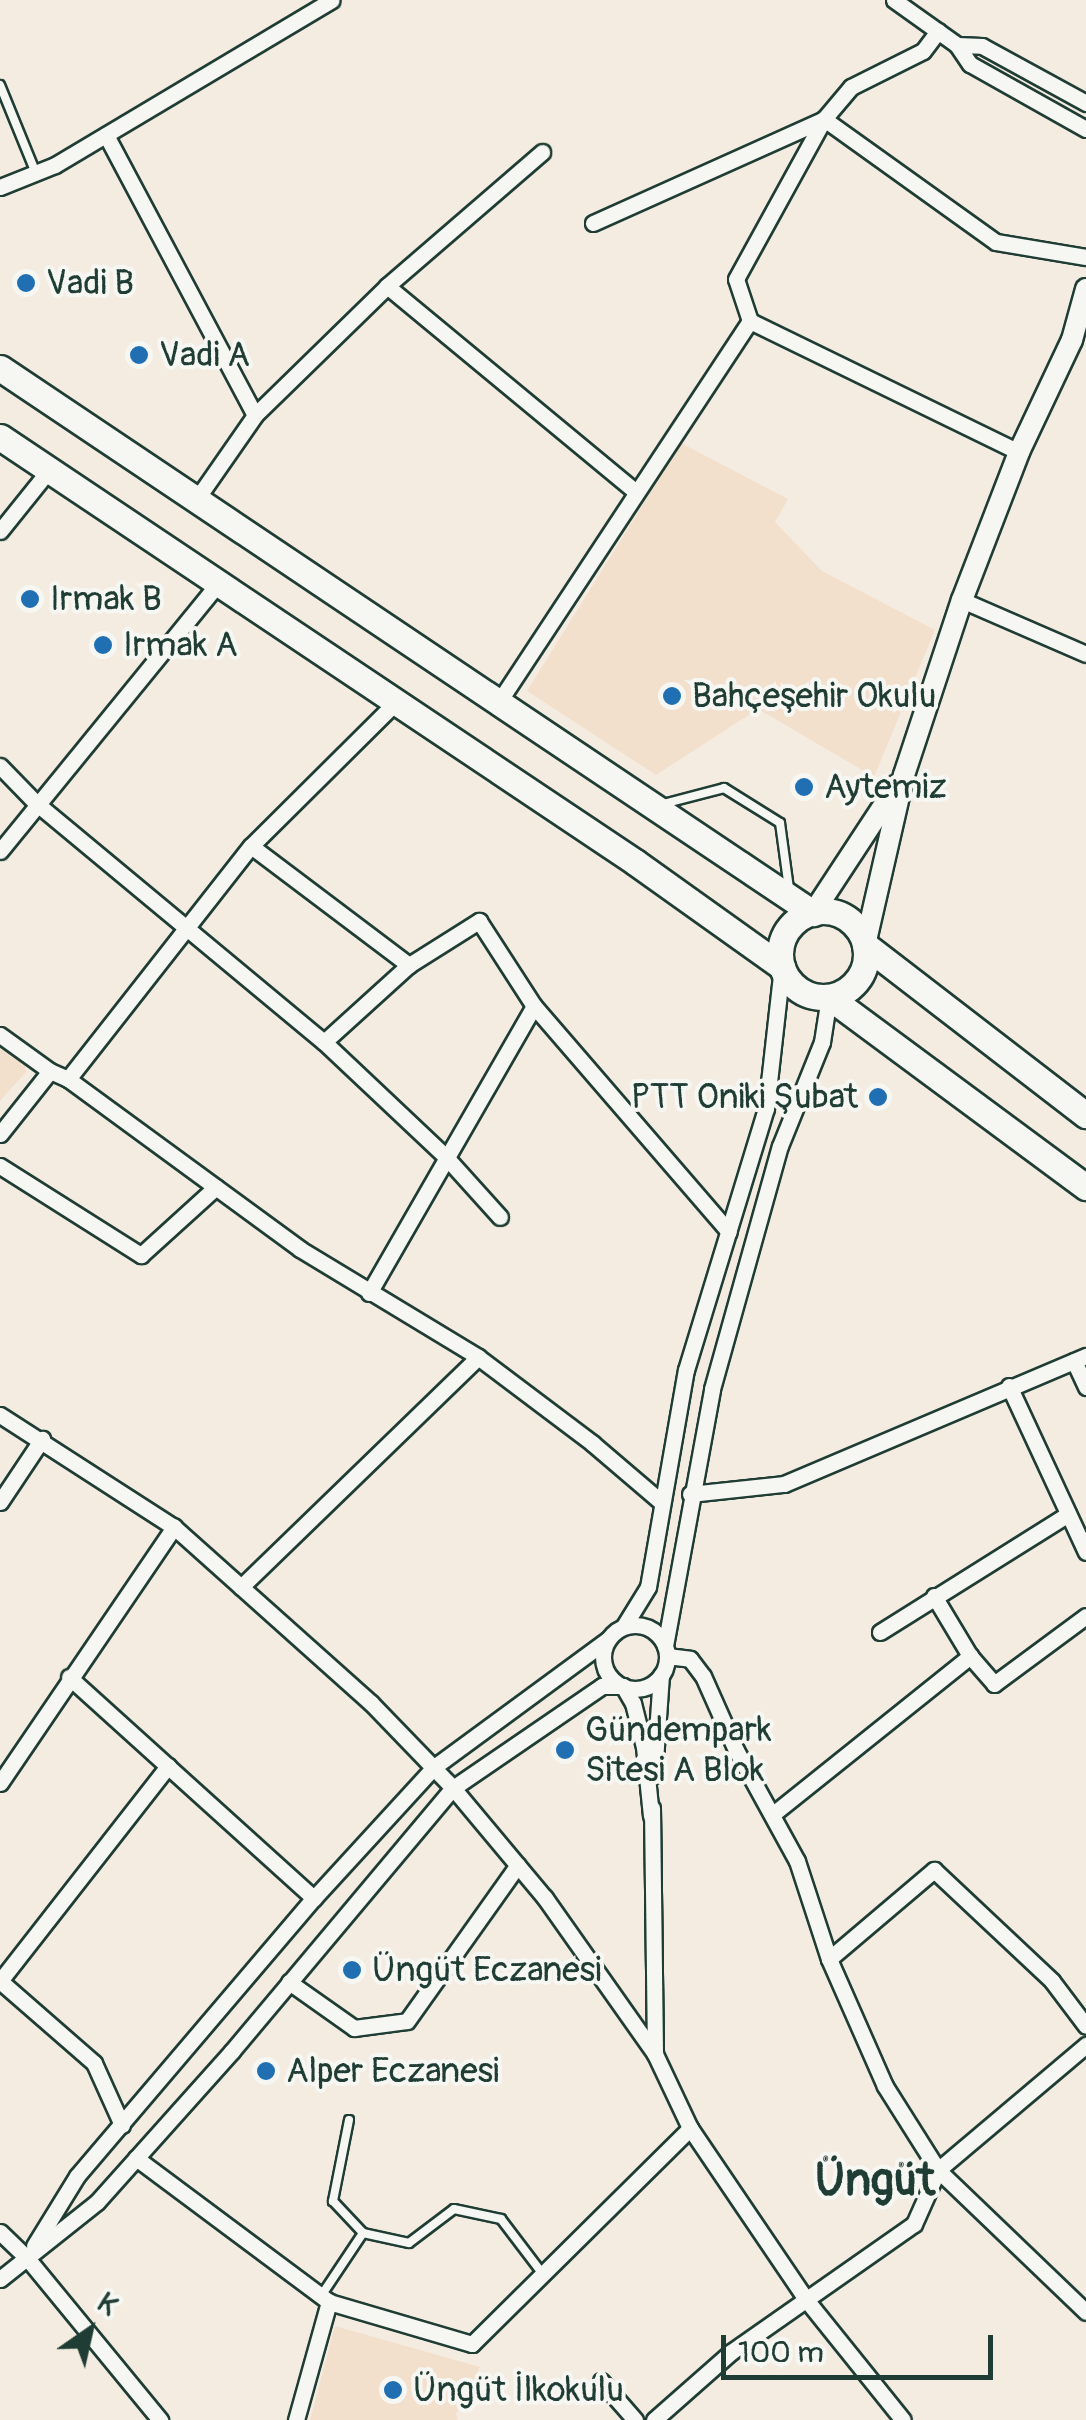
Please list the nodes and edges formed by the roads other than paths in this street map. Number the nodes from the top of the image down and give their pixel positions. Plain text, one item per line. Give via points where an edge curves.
1 (894, 0) edge
2 (328, 1) edge
3 (917, 7) edge
4 (938, 31) junction
5 (957, 45) junction
6 (0, 84) edge
7 (1086, 103) edge
8 (824, 119) junction
9 (1086, 130) edge
10 (106, 135) junction
11 (542, 152) dead end
12 (36, 173) junction
13 (0, 188) edge
14 (593, 223) dead end
15 (1086, 257) edge
16 (387, 286) junction
17 (1086, 289) edge
18 (750, 321) junction
19 (0, 368) edge
20 (255, 415) junction
21 (0, 437) edge
22 (1019, 452) junction
23 (48, 470) junction
24 (635, 491) junction
25 (196, 500) junction
26 (0, 532) edge
27 (218, 584) junction
28 (962, 600) junction
29 (1086, 654) edge
30 (498, 703) junction
31 (394, 704) junction
32 (0, 766) edge
33 (904, 775) junction
34 (36, 804) junction
35 (652, 806) junction
36 (251, 846) junction
37 (0, 851) edge
38 (802, 906) junction
39 (189, 930) junction
40 (865, 945) junction
41 (409, 965) junction
42 (782, 966) junction
43 (829, 996) junction
44 (534, 1006) junction
45 (0, 1034) edge
46 (324, 1042) junction
47 (50, 1071) junction
48 (68, 1079) junction
49 (1086, 1115) edge
50 (0, 1134) edge
51 (445, 1156) junction
52 (0, 1166) edge
53 (1086, 1186) edge
54 (216, 1187) junction
55 (500, 1217) dead end
56 (728, 1232) junction
57 (369, 1293) junction
58 (478, 1357) junction
59 (1080, 1359) edge
60 (1008, 1386) junction
61 (1086, 1387) edge
62 (0, 1415) edge
63 (42, 1439) junction
64 (690, 1494) junction
65 (660, 1501) junction
66 (0, 1502) edge
67 (1068, 1514) junction
68 (174, 1528) junction
69 (1086, 1552) edge
70 (242, 1587) junction
71 (934, 1596) junction
72 (1086, 1616) edge
73 (624, 1626) junction
74 (880, 1632) dead end
75 (608, 1639) junction
76 (666, 1651) junction
77 (970, 1656) junction
78 (661, 1675) junction
79 (69, 1678) junction
80 (623, 1686) junction
81 (168, 1766) junction
82 (434, 1767) junction
83 (0, 1783) edge
84 (453, 1788) junction
85 (773, 1814) junction
86 (652, 1816) junction
87 (518, 1866) junction
88 (314, 1898) junction
89 (829, 1959) junction
90 (0, 1981) edge
91 (289, 1982) junction
92 (1086, 2026) edge
93 (1086, 2045) edge
94 (655, 2054) junction
95 (349, 2120) dead end
96 (122, 2126) junction
97 (690, 2128) junction
98 (136, 2158) junction
99 (938, 2170) junction
100 (0, 2232) edge
101 (363, 2233) junction
102 (27, 2258) junction
103 (543, 2274) junction
104 (0, 2279) edge
105 (325, 2299) junction
106 (808, 2302) junction
107 (1086, 2312) edge
108 (601, 2381) dead end
109 (898, 2414) edge
110 (160, 2420) edge
111 (296, 2420) edge
112 (635, 2420) edge
113 (654, 2420) edge
114 (879, 2420) edge

1 - 3 street
2 - 10 street
3 - 4 street
4 - 5 street
4 - 8 street via 923,52 851,87
5 - 7 street via 982,46
5 - 9 street via 970,64
6 - 12 lane
8 - 14 street
8 - 15 street via 996,242
8 - 18 street via 736,279
10 - 12 street
10 - 20 street
11 - 16 street
12 - 13 street
16 - 20 street
16 - 24 street
17 - 22 street via 1072,340
18 - 22 street
18 - 24 street
19 - 25 main road
20 - 25 street
21 - 23 main road
22 - 28 street
23 - 26 street
23 - 27 main road
24 - 30 street
25 - 30 main road
27 - 31 main road
27 - 34 street
28 - 29 street
28 - 33 street
30 - 35 main road
31 - 36 street
31 - 42 main road
32 - 34 street
33 - 38 street
33 - 40 street
34 - 37 street
34 - 39 street
35 - 38 main road
35 - 38 lane via 724,788 780,823
36 - 39 street
36 - 41 street
38 - 40 main road via 849,920
38 - 42 main road via 781,945
39 - 46 street
39 - 48 street
40 - 43 main road via 861,974
40 - 49 main road
41 - 44 street via 479,921
41 - 46 street
42 - 43 main road via 802,992
42 - 56 street via 766,1109
43 - 53 main road
43 - 64 street via 822,1042 780,1146 712,1389
44 - 51 street
44 - 56 street
45 - 47 street
46 - 51 street
47 - 48 street
47 - 50 street
48 - 54 street
51 - 55 street
51 - 57 street
52 - 54 street via 141,1255
54 - 57 street
56 - 65 street via 686,1370
57 - 58 street
58 - 65 street
58 - 70 street
59 - 60 street
59 - 61 street
60 - 64 street via 784,1484
60 - 67 street
62 - 63 street
63 - 66 street
63 - 68 street
64 - 76 street
65 - 73 street via 648,1587
67 - 69 street
67 - 71 street
68 - 70 street
68 - 79 street
70 - 82 street
71 - 74 street
71 - 77 street
72 - 77 street via 994,1684
73 - 75 street
73 - 76 street via 653,1630
75 - 80 street via 606,1671
75 - 82 street
76 - 78 street
76 - 85 street via 690,1659 703,1676
77 - 85 street
78 - 80 street via 644,1687
78 - 86 street
79 - 81 street
79 - 83 street
80 - 84 street via 602,1686
80 - 86 street via 644,1746
81 - 88 street
81 - 90 street
82 - 84 street
82 - 88 street
84 - 87 street
84 - 91 street
85 - 89 street
86 - 94 street
87 - 91 street via 407,2021 354,2028
87 - 94 street
88 - 96 street
89 - 92 street via 934,1870 1052,1981
89 - 99 street via 884,2086
90 - 96 street via 94,2063
91 - 98 street
93 - 99 street
94 - 97 street
95 - 101 lane via 333,2201
96 - 102 street via 77,2176
97 - 103 street
97 - 106 street
98 - 102 street via 97,2202
98 - 105 street
99 - 106 street via 914,2224
99 - 107 street
100 - 102 street
101 - 103 lane via 409,2243 454,2210 502,2218
101 - 105 lane
102 - 104 street
102 - 110 street
103 - 105 street via 472,2344
105 - 111 street
106 - 109 street
106 - 113 street via 731,2352
108 - 112 street
109 - 114 street

